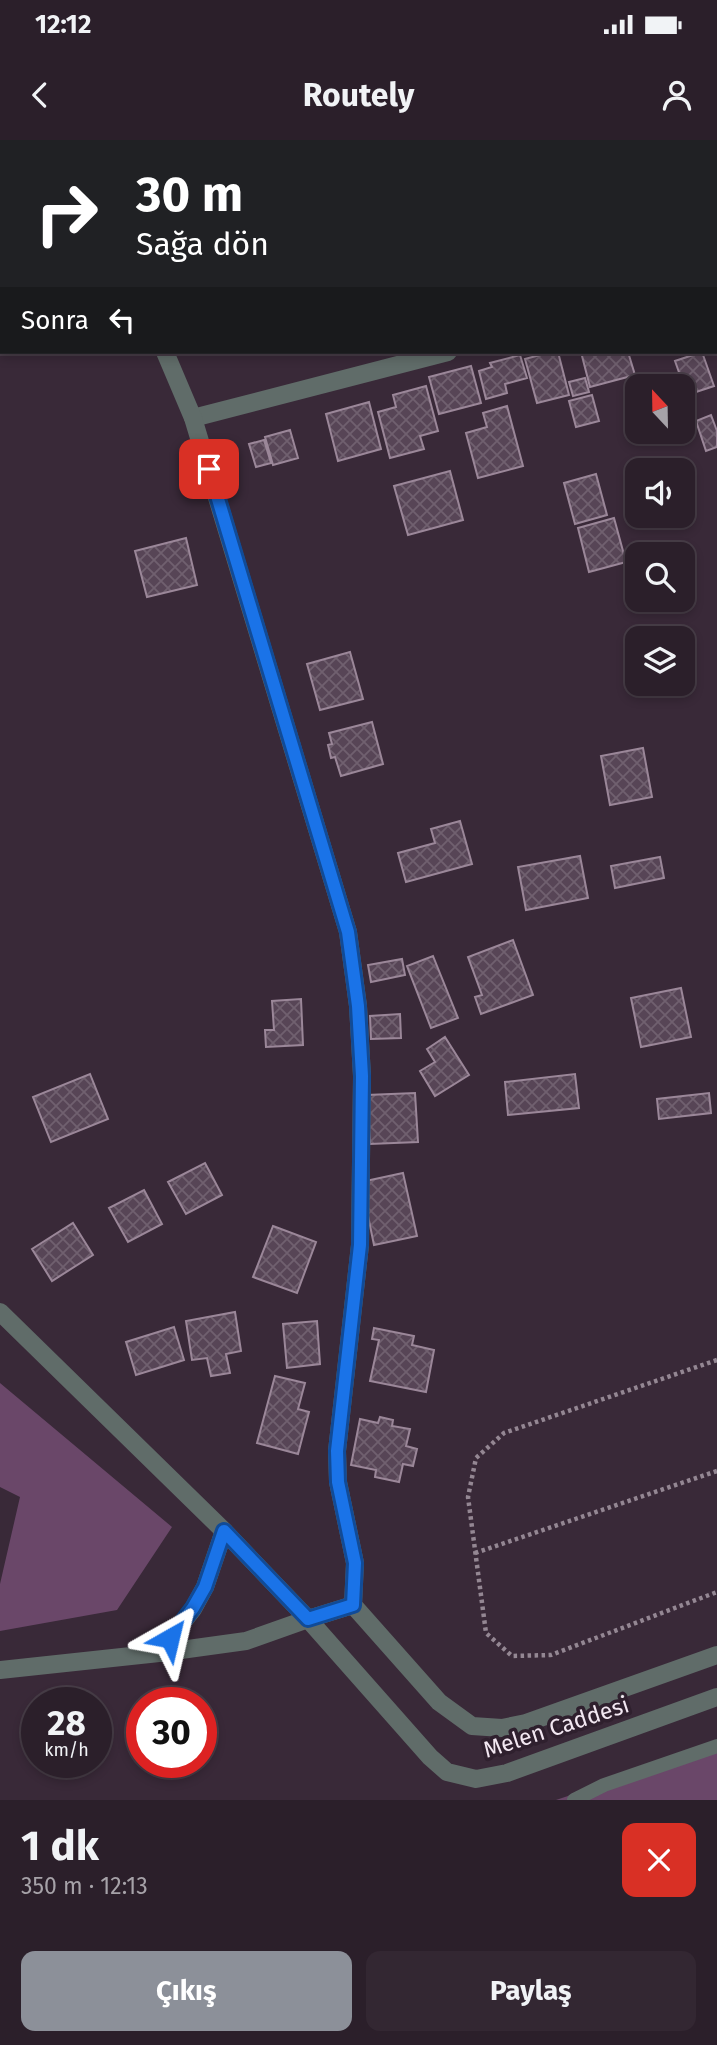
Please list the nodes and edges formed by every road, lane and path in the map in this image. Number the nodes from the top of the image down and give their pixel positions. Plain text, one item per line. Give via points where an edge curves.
1 (166, 354) edge
2 (440, 354) edge
3 (193, 418) junction
4 (0, 1312) edge
5 (717, 1360) edge
6 (717, 1471) edge
7 (224, 1531) junction
8 (475, 1553) junction
9 (717, 1592) edge
10 (353, 1605) junction
11 (308, 1619) junction
12 (159, 1653) junction
13 (717, 1655) edge
14 (0, 1670) edge
15 (717, 1697) edge
16 (717, 1746) edge
17 (574, 1800) edge

1 - 3 street
2 - 3 street
3 - 10 street via 348,932 358,1006 360,1245 337,1451 338,1482 355,1563
4 - 7 street, Melen Caddesi
5 - 8 path via 504,1433 476,1458 468,1497
6 - 8 path
7 - 11 street, Melen Caddesi
7 - 12 street via 205,1587
8 - 9 path via 486,1633 512,1656 551,1655
10 - 11 street
10 - 13 street, Melen Caddesi via 439,1702 472,1726 502,1728 526,1723
11 - 12 street via 246,1641
11 - 15 street, Melen Caddesi via 430,1757 447,1772 476,1779 507,1773
12 - 14 street
16 - 17 lane

